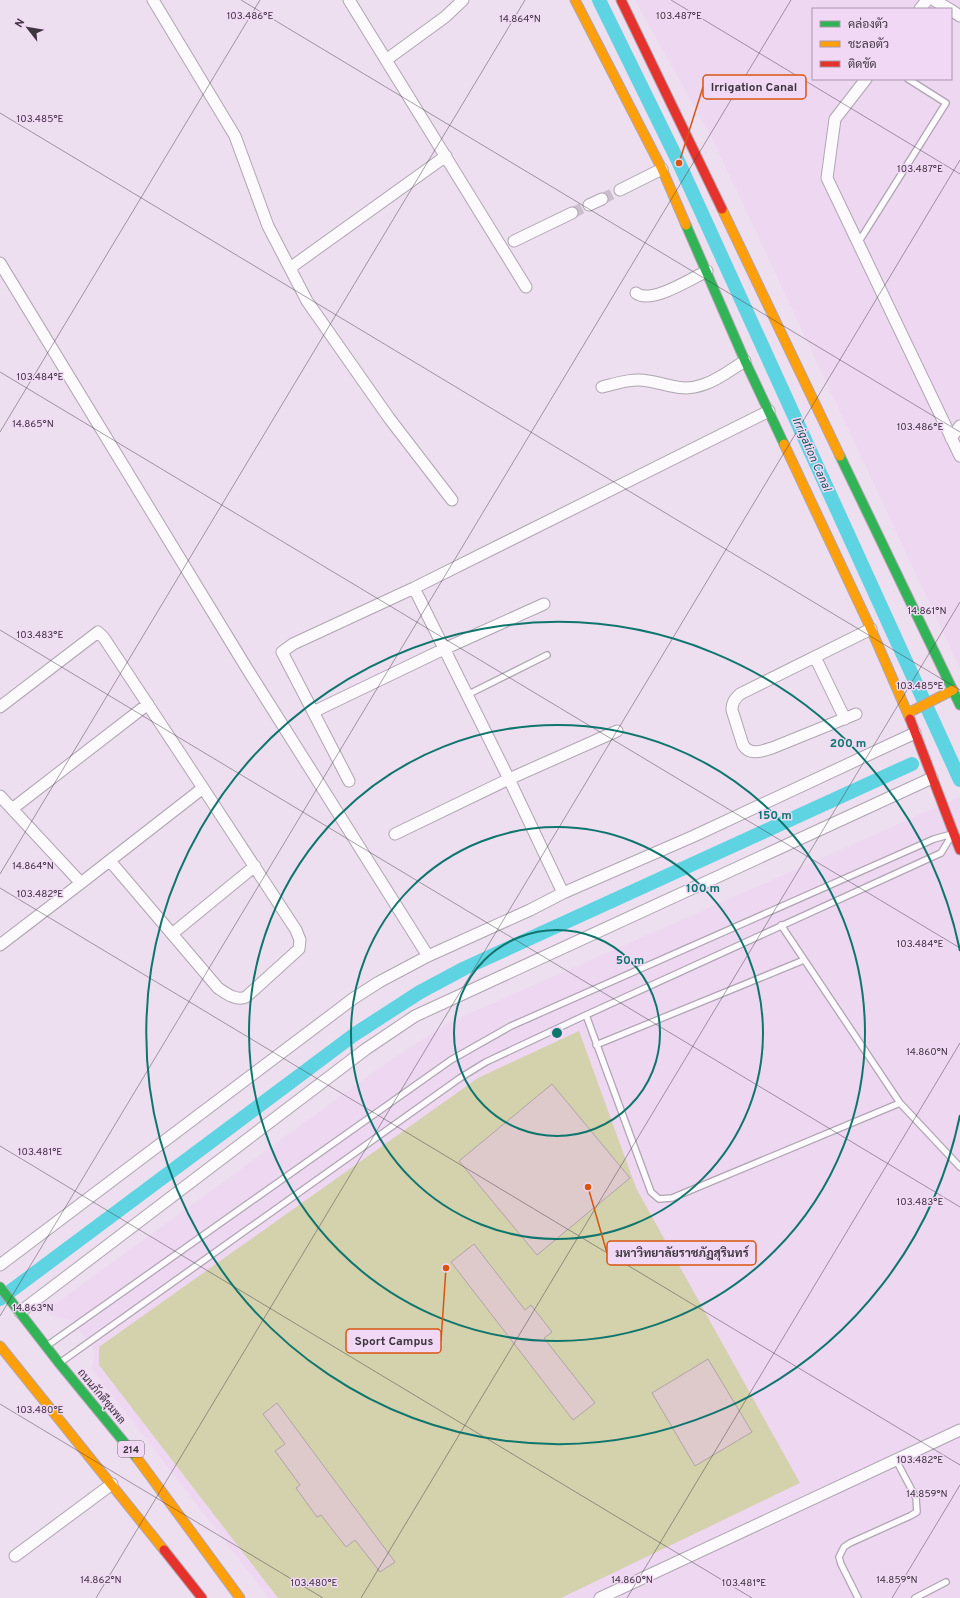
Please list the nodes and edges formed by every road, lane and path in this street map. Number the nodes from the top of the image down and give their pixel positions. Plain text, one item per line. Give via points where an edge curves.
1 (153, 0) edge
2 (349, 0) edge
3 (463, 0) edge
4 (575, 0) edge
5 (621, 0) edge
6 (927, 0) edge
7 (934, 0) edge
8 (921, 8) edge
9 (947, 8) edge
10 (386, 60) junction
11 (865, 80) edge
12 (910, 80) edge
13 (446, 156) junction
14 (662, 169) junction
15 (620, 190) tunnel mouth
16 (602, 199) tunnel mouth
17 (589, 205) tunnel mouth
18 (572, 213) tunnel mouth
19 (514, 241) dead end
20 (858, 243) junction
21 (0, 263) edge
22 (290, 268) junction
23 (707, 271) junction
24 (526, 287) dead end
25 (636, 293) dead end
26 (745, 361) junction
27 (602, 387) dead end
28 (770, 411) junction
29 (960, 426) edge
30 (951, 438) junction
31 (960, 456) edge
32 (452, 500) dead end
33 (414, 588) junction
34 (544, 604) dead end
35 (870, 629) junction
36 (444, 649) junction
37 (547, 655) dead end
38 (816, 656) junction
39 (953, 690) junction
40 (467, 695) junction
41 (148, 704) junction
42 (960, 705) edge
43 (0, 707) edge
44 (912, 711) junction
45 (313, 712) junction
46 (856, 714) dead end
47 (845, 719) junction
48 (617, 731) dead end
49 (915, 733) junction
50 (932, 778) junction
51 (509, 780) junction
52 (348, 781) dead end
53 (203, 788) junction
54 (0, 796) edge
55 (12, 809) junction
56 (956, 832) edge
57 (395, 834) dead end
58 (960, 850) edge
59 (110, 861) junction
60 (255, 866) junction
61 (81, 883) junction
62 (563, 893) junction
63 (781, 925) junction
64 (172, 934) junction
65 (0, 945) edge
66 (428, 956) junction
67 (804, 960) junction
68 (586, 1015) junction
69 (596, 1045) junction
70 (900, 1103) junction
71 (960, 1167) edge
72 (0, 1265) edge
73 (0, 1287) edge
74 (17, 1309) junction
75 (0, 1346) edge
76 (46, 1346) junction
77 (59, 1363) junction
78 (960, 1430) edge
79 (896, 1460) junction
80 (112, 1484) junction
81 (14, 1556) dead end
82 (946, 1582) dead end
83 (202, 1598) edge
84 (240, 1598) edge
85 (600, 1598) edge
86 (858, 1598) edge
87 (915, 1598) edge

1 - 22 street via 235,136 268,226
2 - 10 street
3 - 10 street
4 - 14 street
5 - 39 street
6 - 8 street
7 - 9 street
10 - 13 street
11 - 20 street via 835,119 827,178
12 - 20 lane via 946,103
13 - 22 street
13 - 24 street
14 - 15 street
14 - 23 street
16 - 17 street
18 - 19 street
20 - 30 street
21 - 66 street via 246,667
22 - 32 street via 307,301 389,418
23 - 25 street via 659,294 644,297
23 - 26 street
26 - 27 street via 705,384 691,387 672,388 647,381 626,380
26 - 28 street
28 - 33 street
28 - 35 street
29 - 30 street
30 - 31 street
33 - 36 street
33 - 45 street via 283,650 282,653
34 - 36 street
35 - 38 street
35 - 44 street
36 - 40 street
36 - 45 street
37 - 40 lane
38 - 47 street
38 - 47 street via 734,699 732,710 743,745 746,750 758,752
39 - 42 street
39 - 44 street
40 - 51 street
41 - 43 street via 98,632
41 - 53 street
41 - 55 street
44 - 49 street
45 - 52 street
46 - 47 street
48 - 51 street
49 - 50 street
49 - 62 street via 694,836
50 - 56 street
50 - 74 street via 416,1016 360,1054
51 - 57 street
51 - 62 street
53 - 59 street
53 - 60 street
54 - 55 street
55 - 61 street
56 - 58 street
56 - 63 lane via 942,853
56 - 76 lane via 934,839 511,1026 451,1060
59 - 61 street
59 - 64 street
60 - 64 street
60 - 64 street via 300,940 299,949 246,997 241,999 231,996 218,988
61 - 65 street
62 - 66 street
63 - 67 lane
63 - 68 lane
66 - 72 street via 354,998
67 - 69 lane
67 - 70 lane
68 - 69 lane
68 - 77 lane via 486,1062 460,1078
69 - 70 lane via 651,1192 659,1199 672,1198
70 - 71 lane
73 - 74 street, ถนนภักดีชุมพล / 214
74 - 76 street, ถนนภักดีชุมพล / 214
75 - 80 street
76 - 77 street, ถนนภักดีชุมพล / 214
77 - 84 street, ถนนภักดีชุมพล / 214 via 139,1460
78 - 79 street
79 - 85 street
79 - 86 lane via 916,1498 917,1512 844,1548 839,1557
80 - 81 street
80 - 83 street
82 - 87 lane

